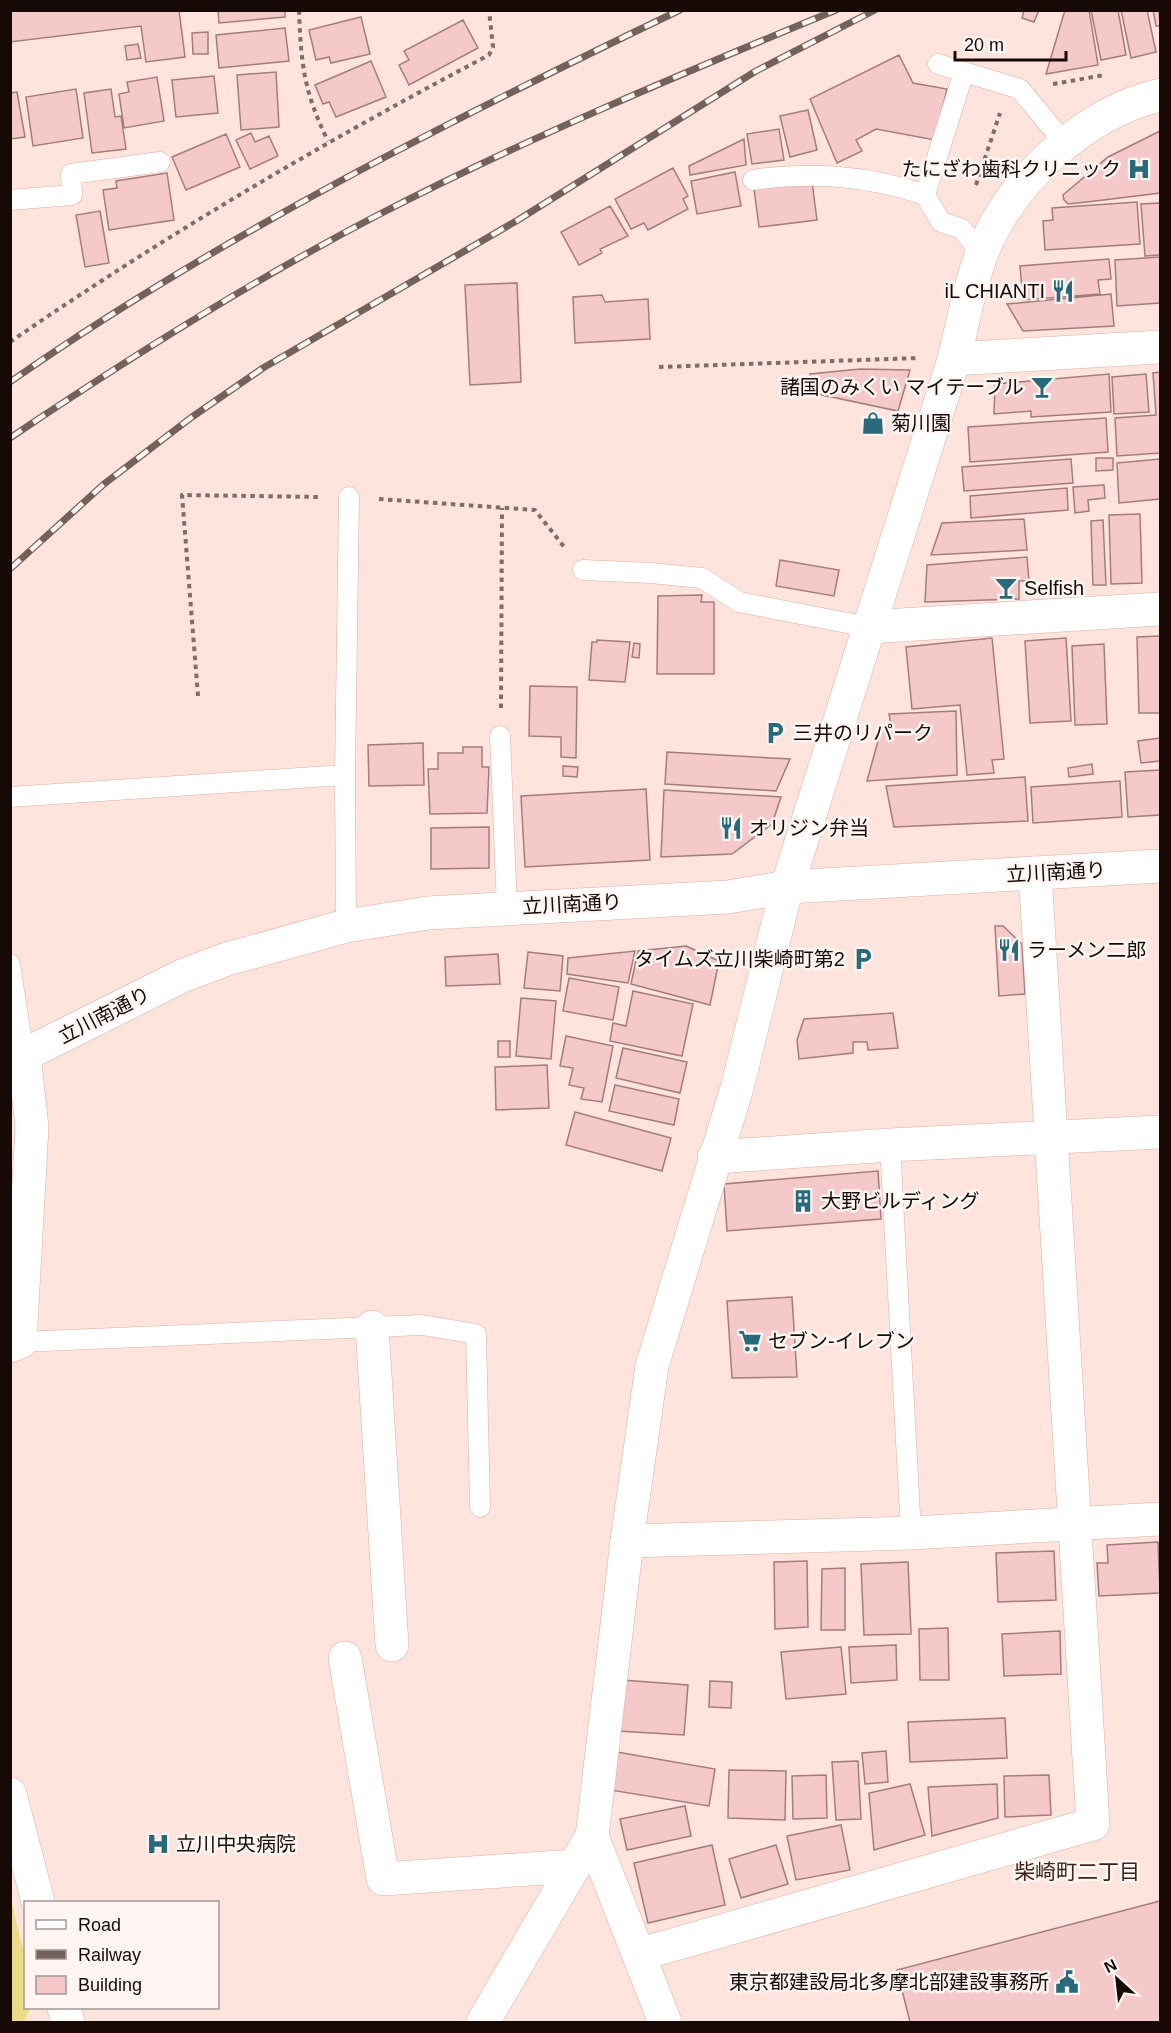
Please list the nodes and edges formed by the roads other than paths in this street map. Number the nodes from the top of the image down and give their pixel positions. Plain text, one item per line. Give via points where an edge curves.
1 (938, 64) dead end
2 (964, 72) junction
3 (1161, 95) edge
4 (1066, 145) junction
5 (160, 162) dead end
6 (753, 180) dead end
7 (925, 195) junction
8 (10, 200) edge
9 (981, 254) junction
10 (1161, 347) edge
11 (954, 359) junction
12 (349, 497) road end
13 (583, 570) road end
14 (1161, 609) edge
15 (868, 627) junction
16 (500, 736) road end
17 (345, 775) junction
18 (10, 797) edge
19 (1161, 866) edge
20 (1035, 873) junction
21 (787, 887) junction
22 (507, 907) junction
23 (346, 926) junction
24 (10, 964) edge
25 (17, 1058) edge
26 (1161, 1132) edge
27 (1051, 1137) junction
28 (890, 1145) junction
29 (714, 1157) junction
30 (372, 1327) junction
31 (15, 1344) edge
32 (480, 1507) dead end
33 (1161, 1519) edge
34 (1074, 1524) junction
35 (911, 1533) junction
36 (627, 1541) junction
37 (392, 1645) dead end
38 (345, 1658) dead end
39 (10, 1794) edge
40 (592, 1836) junction
41 (574, 1866) junction
42 (38, 1901) edge
43 (640, 1954) junction
44 (483, 2022) edge
45 (665, 2022) edge

1 - 2 lane
2 - 4 lane via 1020,89
2 - 7 lane
3 - 4 street via 1116,111
4 - 9 street via 1021,186
5 - 8 lane via 71,174 72,195
6 - 7 lane via 801,174 825,176 902,187
7 - 9 lane via 941,222 962,229
9 - 11 street
10 - 11 street
11 - 15 street
12 - 17 lane
13 - 15 lane via 702,578 739,603
14 - 15 street
15 - 21 street
16 - 22 lane
17 - 18 lane
17 - 23 lane
19 - 20 street, 立川南通り
20 - 21 street, 立川南通り
20 - 27 street
21 - 22 street, 立川南通り via 728,897
21 - 29 street via 737,1088
22 - 23 street, 立川南通り via 428,913
23 - 25 street, 立川南通り via 227,959 182,976
24 - 25 lane
25 - 31 street via 32,1127
26 - 27 street
27 - 28 street
27 - 34 street
28 - 29 street
28 - 35 lane
29 - 36 street via 652,1366
30 - 31 lane
30 - 32 lane via 422,1324 476,1334
30 - 37 street
33 - 34 street
34 - 35 street
34 - 43 street via 1093,1824
35 - 36 street
36 - 40 street
38 - 41 street via 383,1879
39 - 42 street
40 - 41 street
40 - 43 street
41 - 44 street
43 - 45 street

